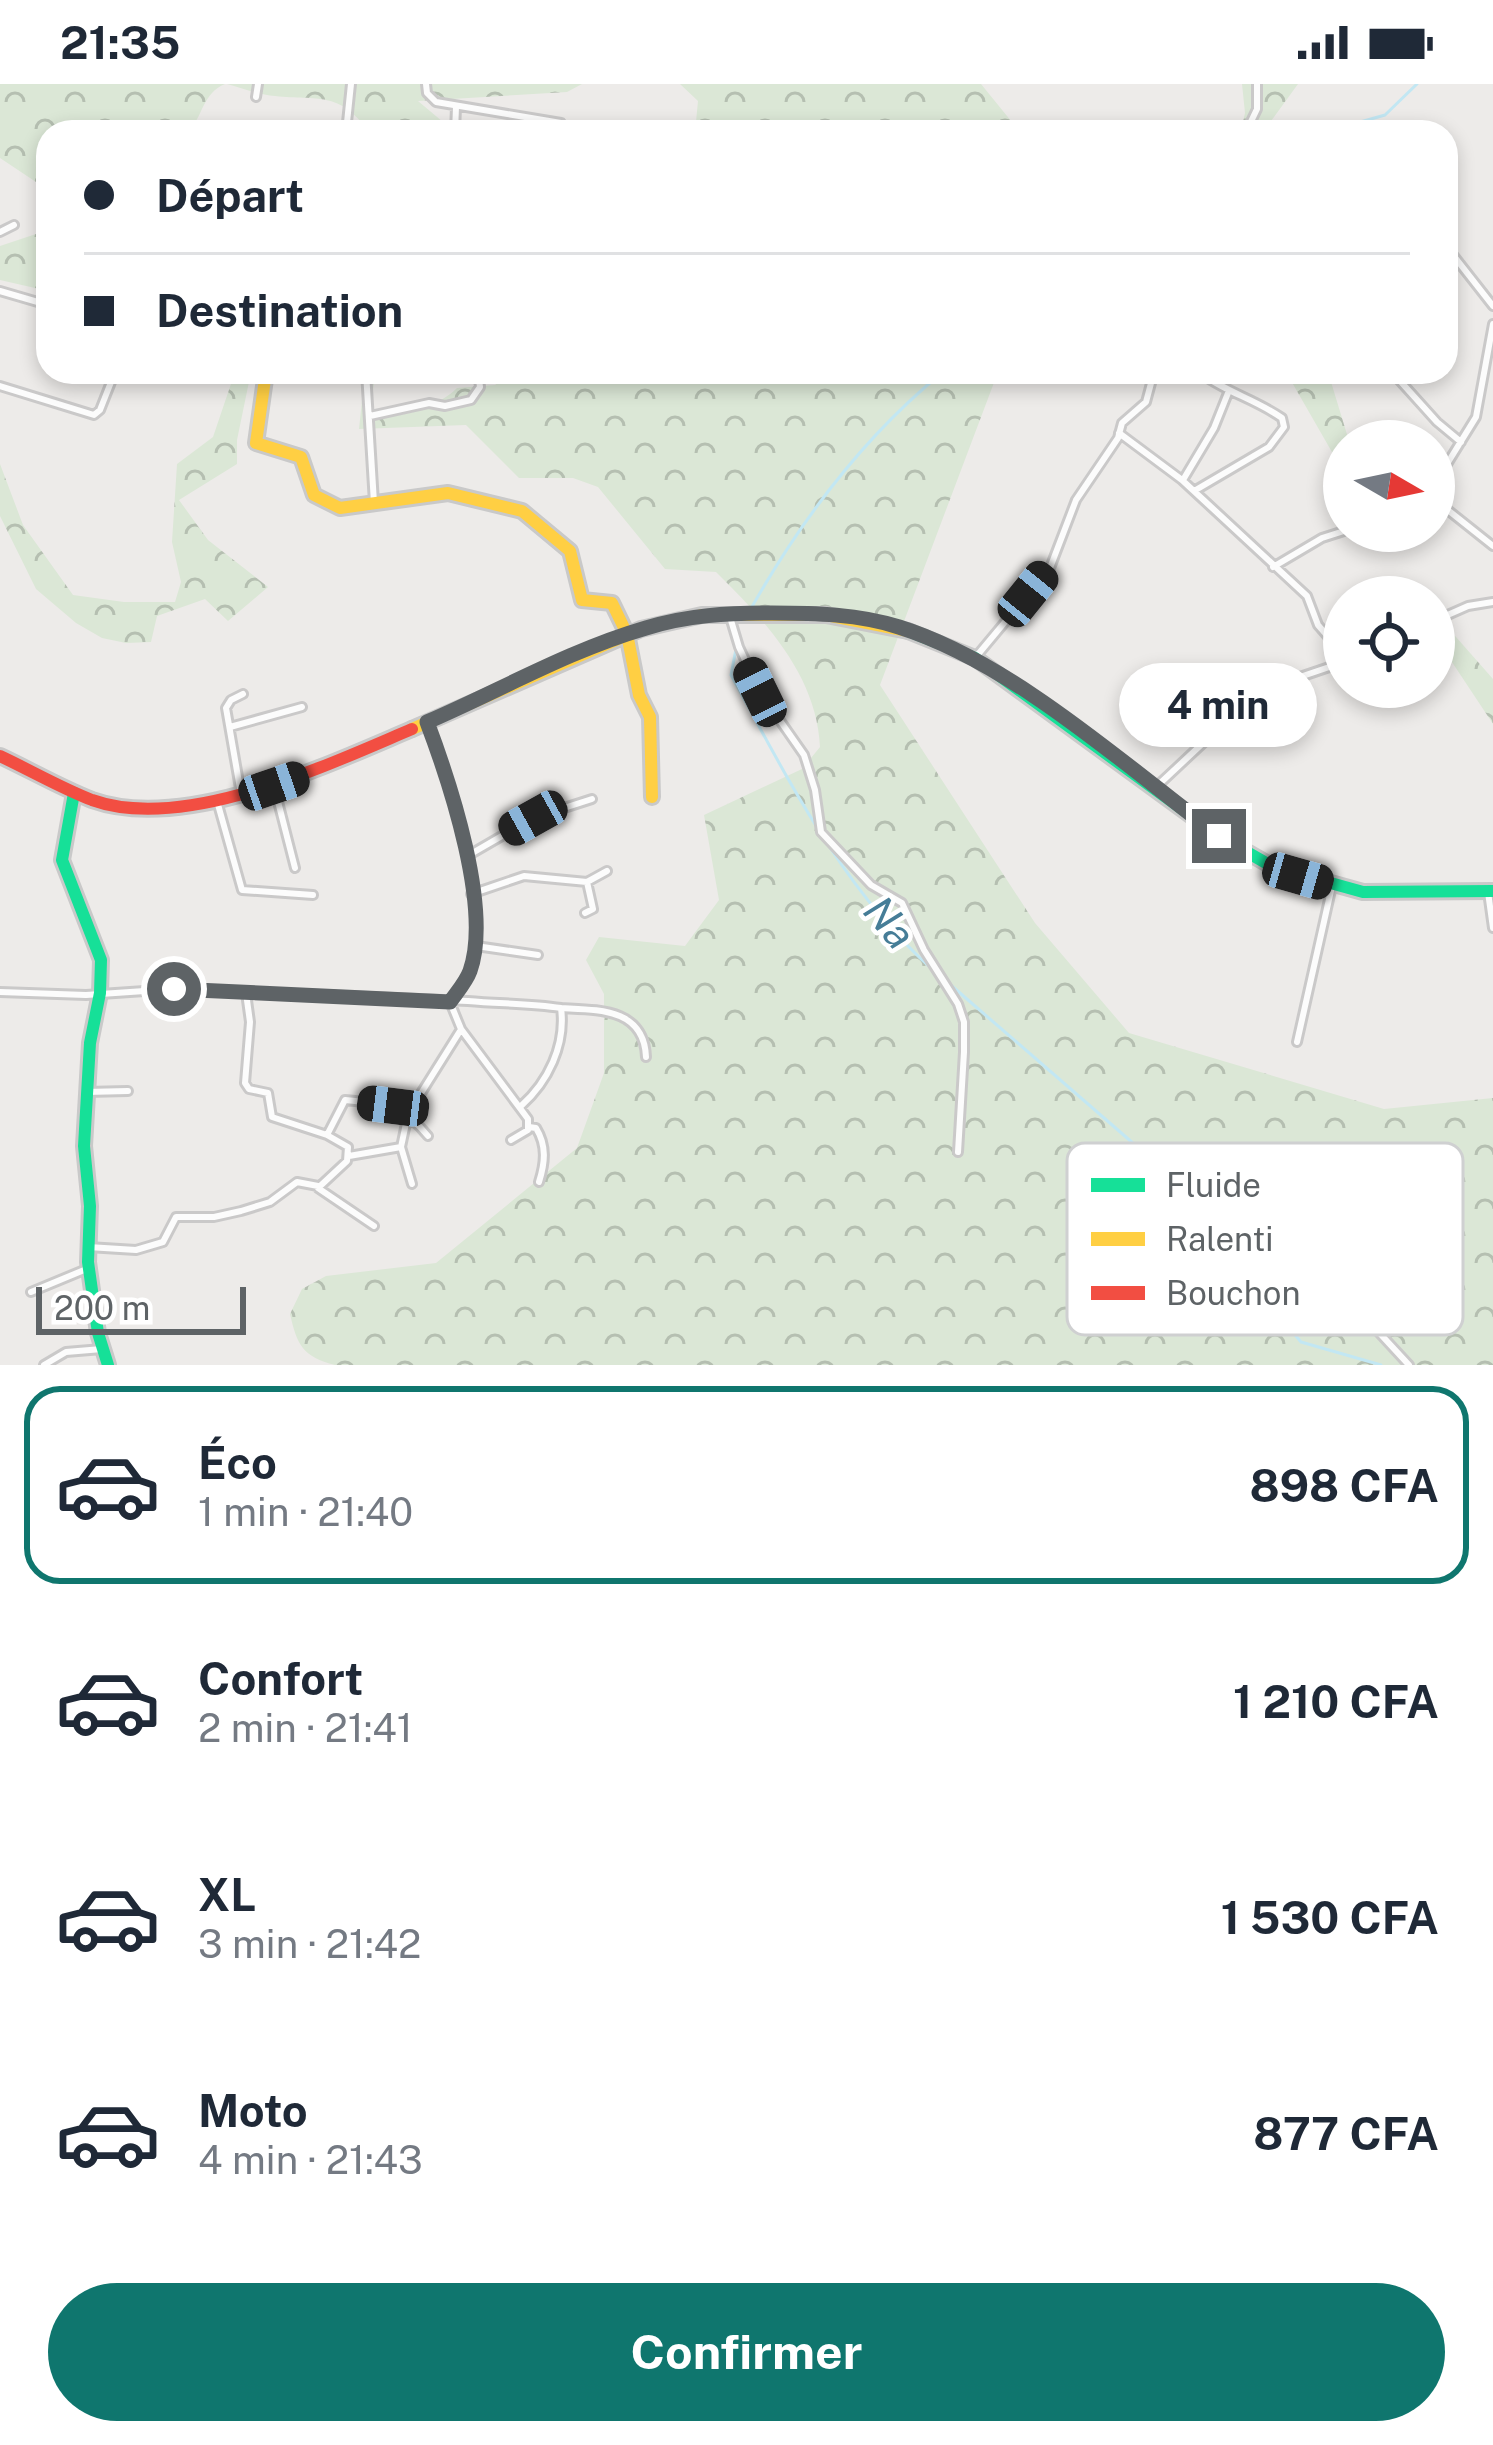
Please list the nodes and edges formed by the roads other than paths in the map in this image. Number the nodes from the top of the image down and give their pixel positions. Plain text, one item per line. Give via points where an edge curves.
1 (258, 84) edge
2 (351, 84) edge
3 (426, 84) edge
4 (1257, 84) edge
5 (256, 98) dead end
6 (456, 107) junction
7 (347, 120) edge
8 (455, 120) edge
9 (541, 120) edge
10 (1252, 120) edge
11 (14, 225) dead end
12 (0, 232) edge
13 (1458, 261) edge
14 (0, 291) edge
15 (36, 302) edge
16 (1493, 306) edge
17 (1493, 324) edge
18 (110, 384) edge
19 (264, 384) edge
20 (367, 384) edge
21 (480, 384) edge
22 (1151, 384) edge
23 (1215, 384) edge
24 (1403, 384) edge
25 (0, 386) edge
26 (1483, 387) junction
27 (1493, 391) edge
28 (1228, 393) junction
29 (370, 416) junction
30 (1119, 433) junction
31 (1462, 443) junction
32 (1455, 454) edge
33 (1183, 480) junction
34 (1193, 491) junction
35 (374, 503) junction
36 (1455, 516) edge
37 (1323, 538) edge
38 (1493, 546) edge
39 (1272, 567) junction
40 (1493, 602) edge
41 (1455, 612) edge
42 (730, 613) junction
43 (1323, 632) edge
44 (627, 634) junction
45 (975, 658) junction
46 (1323, 667) edge
47 (243, 694) dead end
48 (302, 707) dead end
49 (427, 722) junction
50 (230, 728) junction
51 (0, 756) edge
52 (274, 786) junction
53 (1155, 788) junction
54 (74, 794) junction
55 (241, 795) junction
56 (652, 797) dead end
57 (592, 799) dead end
58 (217, 801) junction
59 (469, 855) junction
60 (296, 868) dead end
61 (607, 871) dead end
62 (587, 883) junction
63 (1332, 886) junction
64 (1490, 891) edge
65 (471, 894) junction
66 (313, 895) dead end
67 (585, 913) dead end
68 (1493, 928) edge
69 (476, 946) junction
70 (538, 955) dead end
71 (0, 992) edge
72 (100, 993) junction
73 (246, 993) junction
74 (450, 1002) junction
75 (562, 1009) junction
76 (461, 1029) junction
77 (1298, 1042) dead end
78 (646, 1057) dead end
79 (128, 1091) dead end
80 (86, 1092) junction
81 (521, 1106) junction
82 (408, 1114) junction
83 (529, 1127) junction
84 (327, 1135) junction
85 (428, 1136) dead end
86 (511, 1140) dead end
87 (400, 1147) junction
88 (958, 1152) dead end
89 (350, 1156) junction
90 (539, 1182) dead end
91 (412, 1184) dead end
92 (318, 1186) junction
93 (374, 1226) dead end
94 (88, 1247) junction
95 (89, 1268) junction
96 (31, 1292) dead end
97 (1381, 1335) edge
98 (102, 1349) junction
99 (44, 1365) edge
100 (108, 1365) edge
101 (1409, 1365) edge

1 - 5 street
2 - 7 street
3 - 6 street via 431,98
4 - 10 street
6 - 8 street
6 - 9 street
11 - 12 street
13 - 16 street
14 - 15 street
17 - 26 street
18 - 25 street via 94,415
19 - 35 main road via 258,447 301,457 307,487 330,506
20 - 29 street
21 - 29 street via 471,400
22 - 30 street
23 - 28 street
24 - 31 street
26 - 27 street
26 - 31 street
28 - 33 street
28 - 34 street via 1282,418 1282,432
29 - 35 street
30 - 33 street
30 - 45 street via 1076,500 1050,568
31 - 32 street
33 - 34 street
34 - 39 street
35 - 44 main road via 448,493 522,511 570,551 582,600 613,604
36 - 38 street
37 - 39 street
39 - 43 street via 1307,596
40 - 41 street
42 - 44 main road
42 - 45 main road via 878,621
42 - 88 street via 760,692 804,755 821,832 871,885 902,903 958,1004
44 - 49 main road
44 - 56 main road via 650,717
45 - 53 main road
46 - 53 street via 1233,715
47 - 50 street via 228,704
48 - 50 street
49 - 52 main road
49 - 59 street
50 - 55 street
51 - 54 main road
52 - 55 main road
52 - 60 street
53 - 63 main road via 1244,852
54 - 58 main road via 140,808
54 - 72 main road via 62,860 99,951
55 - 58 main road
57 - 59 street via 533,818
58 - 66 street via 242,890
59 - 65 street
61 - 62 street
62 - 65 street via 524,876
62 - 67 street via 592,910
63 - 64 main road via 1390,895
63 - 77 street
64 - 68 street
65 - 69 street
69 - 70 street
69 - 74 street
71 - 72 street
72 - 73 street
72 - 80 main road
73 - 74 street
73 - 84 street via 245,1083 268,1093 272,1117
74 - 75 street
74 - 76 street
75 - 78 street via 614,1011 632,1024
75 - 81 street via 550,1070
76 - 81 street
76 - 82 street
79 - 80 street
80 - 94 main road
81 - 83 street
82 - 84 street via 345,1100
82 - 85 street
82 - 87 street
83 - 86 street
83 - 90 street via 543,1139
84 - 89 street
87 - 89 street
87 - 91 street
89 - 92 street
92 - 93 street
92 - 94 street via 297,1182 270,1202 222,1216 180,1215 151,1247
94 - 95 main road
95 - 96 street
95 - 98 main road
97 - 101 street
98 - 99 street via 65,1352
98 - 100 main road

